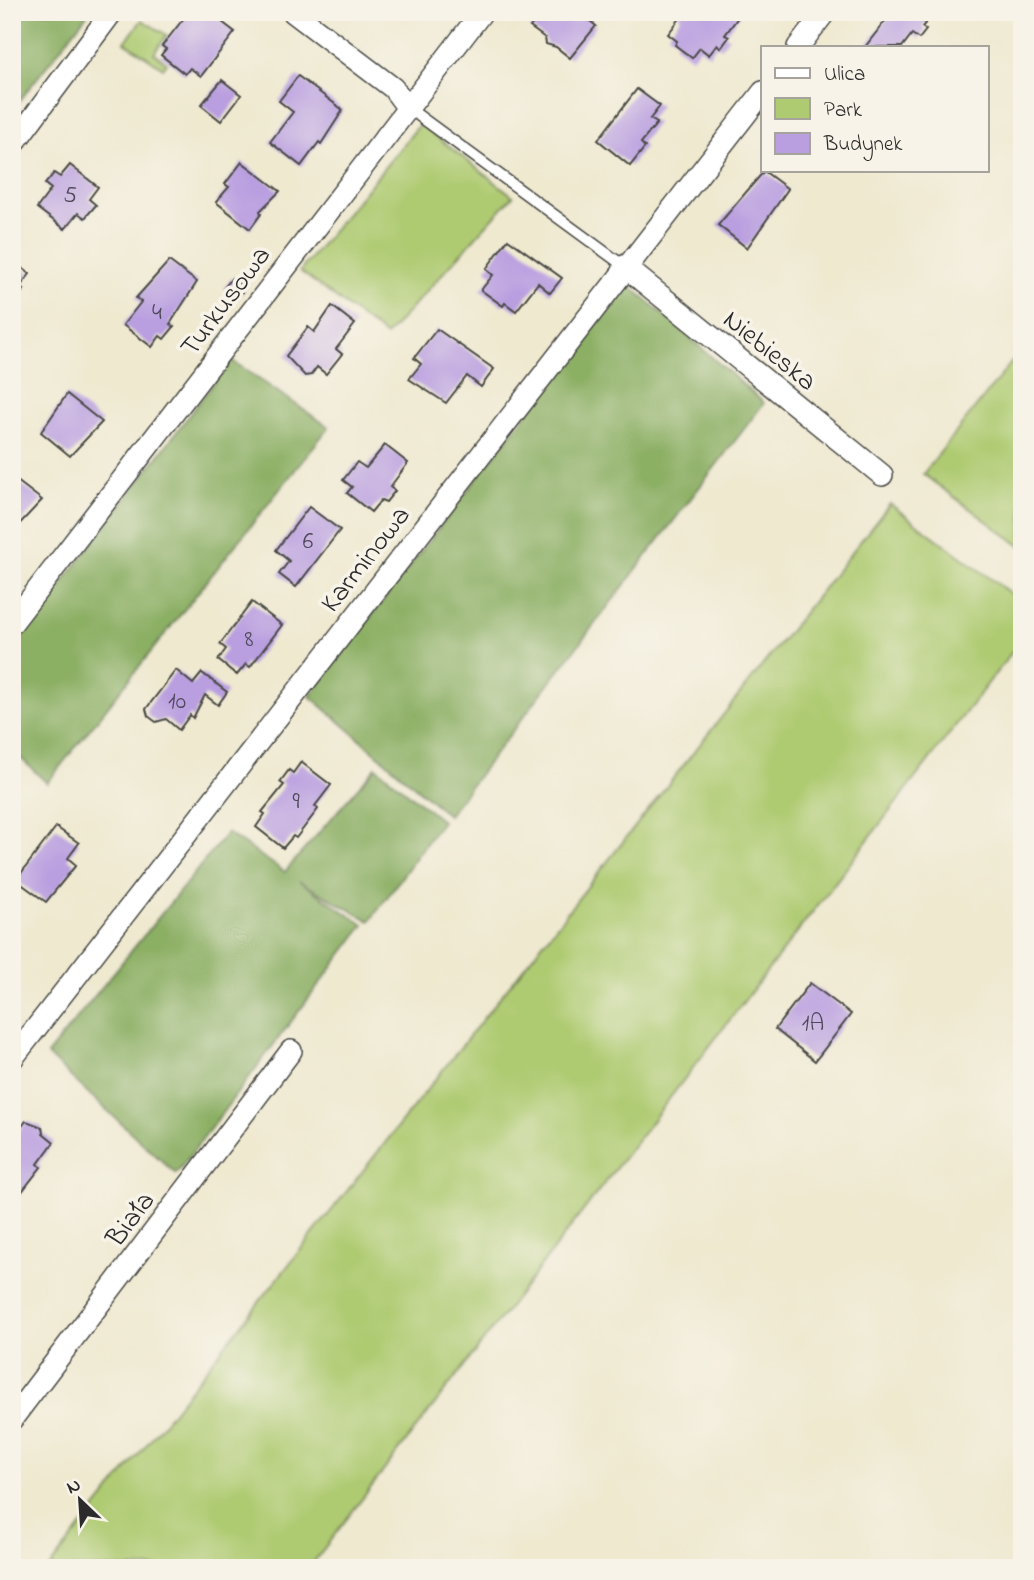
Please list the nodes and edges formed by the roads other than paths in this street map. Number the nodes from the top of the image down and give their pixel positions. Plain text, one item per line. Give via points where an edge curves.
1 (112, 12) edge
2 (293, 12) edge
3 (482, 12) edge
4 (825, 12) edge
5 (799, 46) edge
6 (761, 95) edge
7 (407, 107) junction
8 (12, 146) edge
9 (624, 266) junction
10 (882, 475) dead end
11 (12, 623) edge
12 (291, 1051) dead end
13 (12, 1059) edge
14 (12, 1419) edge

1 - 8 street
2 - 7 street via 393,88
3 - 7 street, Turkusowa
4 - 5 street
6 - 9 street, Karminowa
7 - 9 lane
7 - 11 street, Turkusowa
9 - 10 street, Niebieska
9 - 13 street, Karminowa
12 - 14 street, Biała

